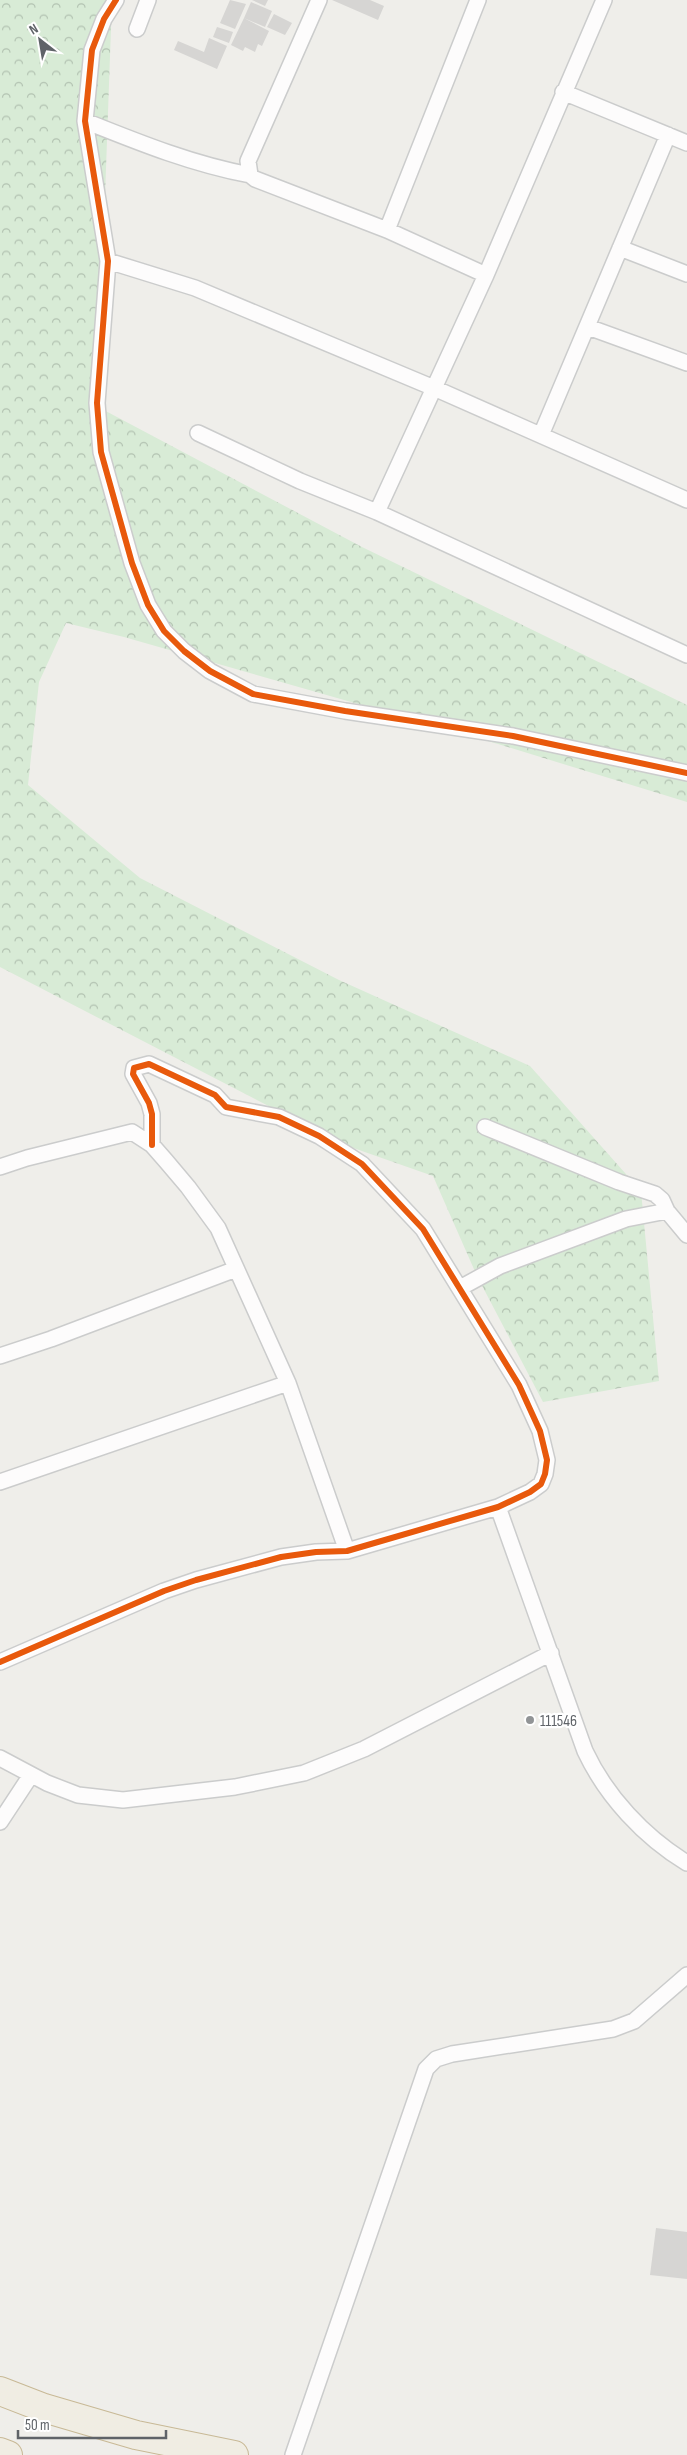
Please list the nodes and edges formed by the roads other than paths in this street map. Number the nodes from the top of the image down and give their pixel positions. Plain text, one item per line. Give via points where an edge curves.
1 (116, 0) edge
2 (148, 0) edge
3 (319, 0) edge
4 (478, 0) edge
5 (604, 0) edge
6 (137, 29) dead end
7 (563, 92) junction
8 (85, 121) junction
9 (668, 135) junction
10 (687, 143) edge
11 (250, 175) junction
12 (387, 230) junction
13 (620, 248) junction
14 (108, 262) junction
15 (486, 274) junction
16 (687, 274) edge
17 (588, 327) junction
18 (687, 363) edge
19 (434, 388) junction
20 (198, 432) dead end
21 (541, 435) junction
22 (687, 500) edge
23 (377, 512) junction
24 (687, 654) edge
25 (687, 773) edge
26 (485, 1127) dead end
27 (152, 1145) junction
28 (0, 1167) edge
29 (667, 1211) junction
30 (687, 1235) edge
31 (236, 1269) junction
32 (460, 1288) junction
33 (0, 1356) edge
34 (288, 1382) junction
35 (0, 1482) edge
36 (498, 1507) junction
37 (347, 1551) junction
38 (551, 1653) junction
39 (0, 1662) edge
40 (0, 1758) edge
41 (31, 1775) junction
42 (0, 1822) edge
43 (687, 1863) edge
44 (687, 1975) edge
45 (0, 2391) edge
46 (0, 2452) edge
47 (8, 2455) edge
48 (234, 2455) edge
49 (293, 2455) edge

1 - 8 street via 92,50
2 - 6 street
3 - 11 street via 248,161
4 - 12 street
5 - 7 street
7 - 9 street
7 - 15 street
8 - 11 street via 168,154 211,168
8 - 14 street
9 - 10 street
9 - 13 street
11 - 12 street
12 - 15 street
13 - 16 street
13 - 17 street
14 - 19 street via 195,288
14 - 25 street via 96,403 101,452 132,563 148,605 164,631 184,651 210,671 253,694 345,712 513,736
15 - 19 street
17 - 18 street
17 - 21 street
19 - 21 street
19 - 23 street
20 - 23 street via 300,481
21 - 22 street
23 - 24 street
26 - 29 street via 655,1194
27 - 28 street via 132,1132
27 - 31 street via 188,1186 218,1228
27 - 32 street via 152,1114 133,1074 134,1068 149,1064 215,1094 226,1107 279,1117 319,1136 362,1164 422,1229
29 - 30 street
29 - 32 street via 626,1219 500,1266
31 - 33 street
31 - 34 street
32 - 36 street via 518,1385 540,1431 547,1460 541,1484
34 - 35 street
34 - 37 street
36 - 37 street
36 - 38 street
37 - 39 street via 281,1557 196,1580
38 - 41 street via 364,1749 304,1773 235,1787 122,1800 78,1795
38 - 43 street via 585,1752 597,1776 630,1815
40 - 41 street
41 - 42 street
44 - 49 street via 634,2021 613,2029 452,2054 436,2059 426,2069
45 - 48 highway via 44,2408 136,2435
46 - 47 highway

